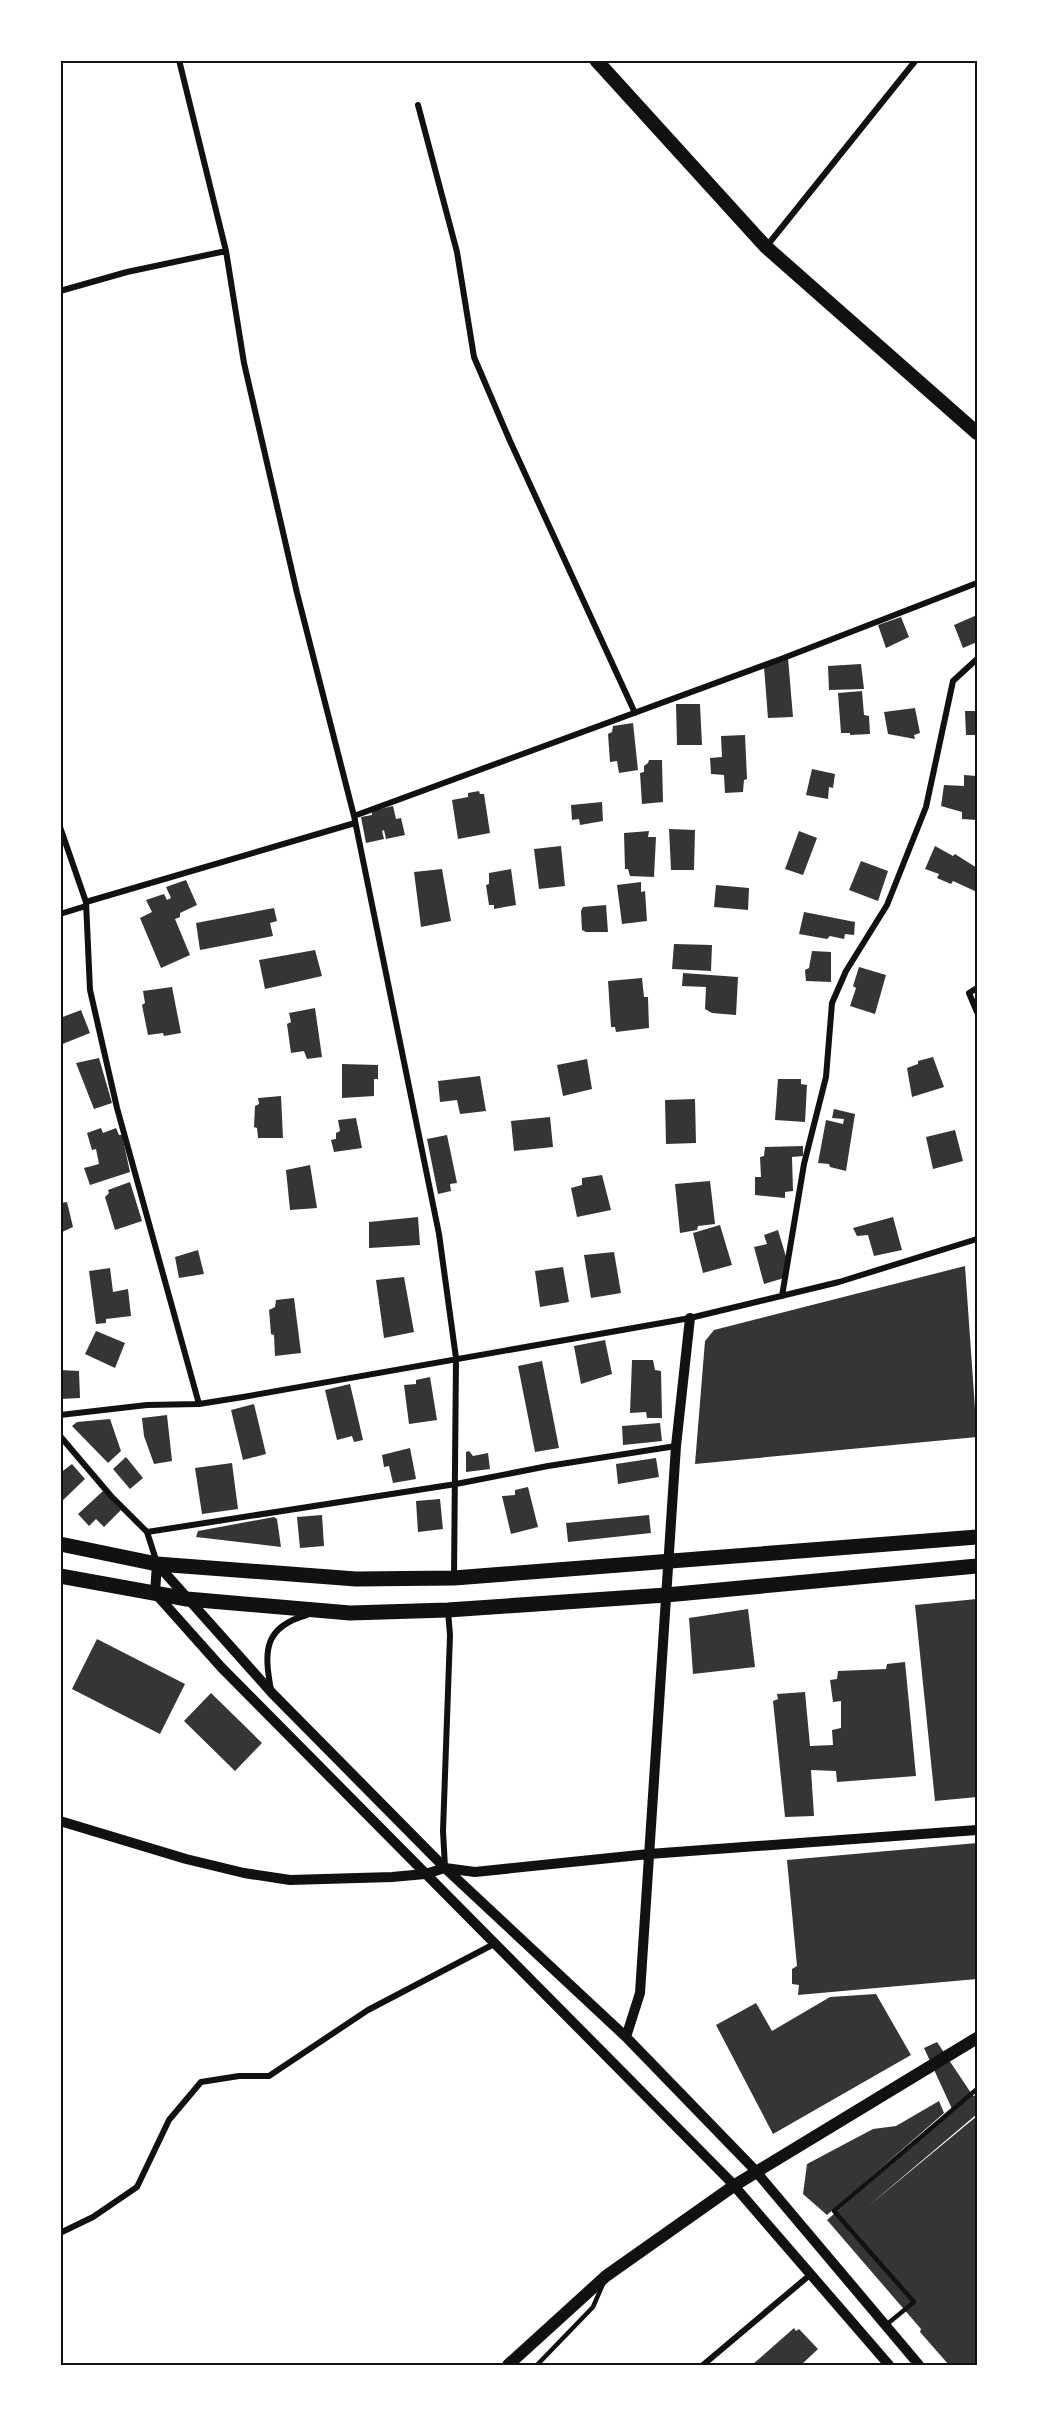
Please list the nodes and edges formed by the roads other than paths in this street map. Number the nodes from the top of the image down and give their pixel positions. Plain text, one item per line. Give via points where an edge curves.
1 (179, 60) edge
2 (596, 60) edge
3 (916, 60) edge
4 (418, 105) dead end
5 (766, 247) junction
6 (226, 251) junction
7 (60, 291) edge
8 (977, 433) edge
9 (977, 583) edge
10 (977, 659) edge
11 (635, 712) junction
12 (355, 819) junction
13 (60, 827) edge
14 (86, 904) junction
15 (60, 914) edge
16 (977, 988) edge
17 (977, 1012) edge
18 (977, 1239) edge
19 (782, 1296) junction
20 (690, 1318) junction
21 (456, 1358) junction
22 (199, 1404) junction
23 (60, 1415) edge
24 (60, 1436) edge
25 (676, 1446) junction
26 (456, 1484) junction
27 (147, 1532) junction
28 (977, 1537) edge
29 (60, 1545) edge
30 (668, 1562) junction
31 (157, 1564) junction
32 (977, 1566) edge
33 (60, 1576) edge
34 (454, 1578) junction
35 (155, 1593) junction
36 (666, 1595) junction
37 (187, 1599) junction
38 (322, 1610) junction
39 (448, 1610) junction
40 (272, 1693) junction
41 (60, 1821) edge
42 (977, 1830) edge
43 (649, 1854) junction
44 (445, 1868) junction
45 (425, 1874) junction
46 (494, 1944) junction
47 (626, 2037) junction
48 (977, 2038) edge
49 (977, 2089) edge
50 (756, 2172) junction
51 (735, 2186) junction
52 (60, 2233) edge
53 (811, 2274) junction
54 (606, 2276) junction
55 (886, 2325) junction
56 (708, 2364) edge
57 (508, 2365) edge
58 (537, 2365) edge
59 (889, 2365) edge
60 (920, 2365) edge

1 - 6 street
2 - 5 main road
3 - 5 street
4 - 11 street via 457,252 474,357
5 - 8 main road
6 - 7 street
6 - 12 street via 244,363
9 - 11 street
10 - 19 street via 953,681 927,807 887,905 846,971 832,1003 826,1077 804,1164
11 - 12 street
12 - 14 street
12 - 21 street via 439,1234
13 - 14 street
14 - 15 street
14 - 22 street via 90,990 117,1108
16 - 17 street via 969,993
18 - 19 street
19 - 20 street
20 - 21 street
20 - 25 street
21 - 22 street
21 - 26 street
22 - 23 street via 147,1404
24 - 27 street
25 - 26 street
25 - 30 street
26 - 27 street
26 - 34 street
27 - 31 street
28 - 30 highway via 951,1536
29 - 31 highway
30 - 34 highway
30 - 36 street
31 - 34 highway via 356,1579
31 - 35 street
31 - 37 street
32 - 36 highway
33 - 35 highway
35 - 37 highway
35 - 45 street via 221,1667
36 - 39 highway
36 - 43 street
37 - 38 highway
37 - 40 street
38 - 39 highway
38 - 40 street via 295,1618 275,1630 266,1658
39 - 44 street
40 - 44 street
41 - 45 street via 186,1859 290,1880
42 - 43 street
43 - 44 street via 475,1872
43 - 47 street via 640,1993
44 - 45 street
44 - 47 street
45 - 46 street
46 - 51 street
46 - 52 street via 368,2010 268,2076 201,2082 169,2120 137,2187 93,2217
47 - 50 street
48 - 50 main road
49 - 55 lane via 834,2211 914,2302
50 - 51 main road
50 - 55 street
51 - 53 street
51 - 54 main road
53 - 56 street
53 - 59 street
54 - 57 main road
54 - 58 lane via 593,2307
55 - 60 street

